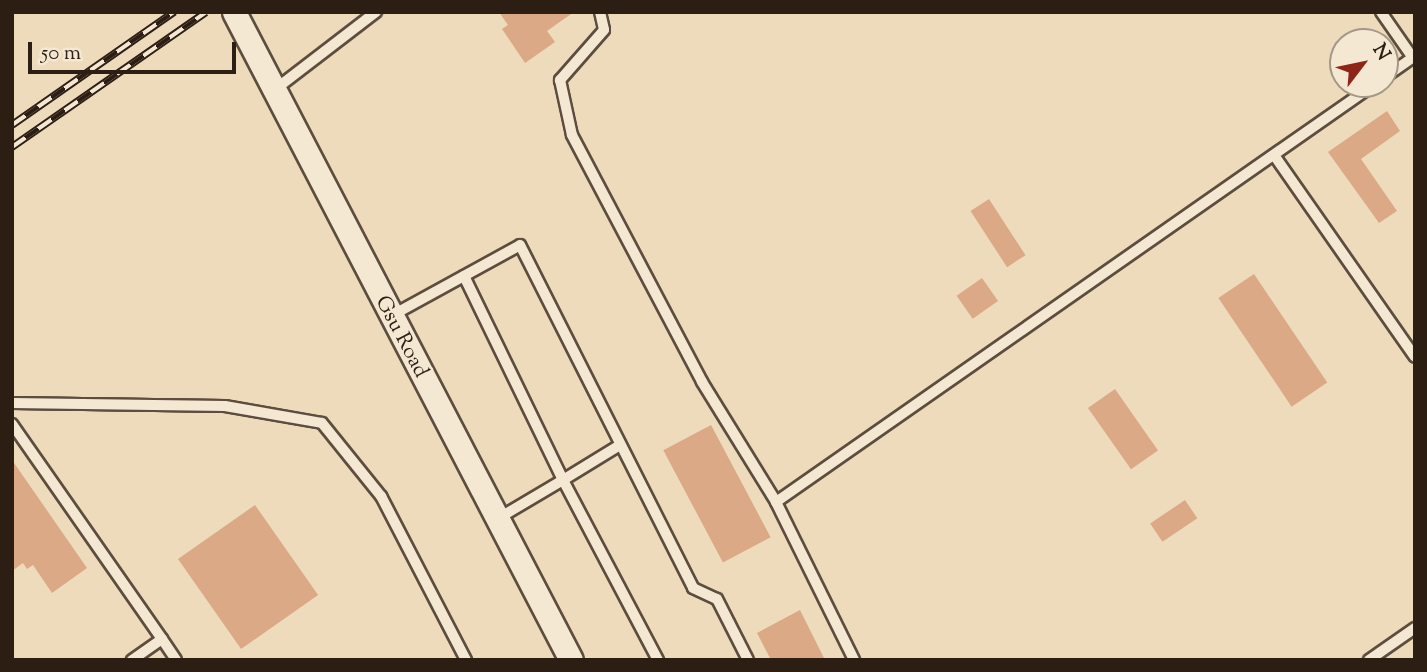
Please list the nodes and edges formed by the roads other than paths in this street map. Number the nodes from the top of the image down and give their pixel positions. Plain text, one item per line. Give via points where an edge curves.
1 (234, 12) edge
2 (376, 12) edge
3 (600, 12) edge
4 (1381, 12) edge
5 (1414, 57) edge
6 (1399, 67) edge
7 (273, 91) junction
8 (1355, 98) edge
9 (1274, 155) junction
10 (464, 276) junction
11 (391, 316) junction
12 (1415, 357) edge
13 (12, 404) edge
14 (12, 424) edge
15 (620, 445) junction
16 (563, 480) junction
17 (776, 502) junction
18 (497, 519) junction
19 (1415, 628) edge
20 (162, 639) junction
21 (132, 660) edge
22 (176, 660) edge
23 (466, 660) edge
24 (571, 660) edge
25 (658, 660) edge
26 (748, 660) edge
27 (855, 660) edge
28 (1369, 660) edge

1 - 7 street, Gsu Road
2 - 7 lane
3 - 17 lane via 604,30 560,80 572,135 702,382
4 - 5 lane
5 - 6 lane
7 - 11 street, Gsu Road
8 - 9 lane
9 - 12 lane
9 - 17 lane
10 - 11 lane
10 - 15 lane via 520,245
10 - 16 lane
11 - 18 street, Gsu Road
13 - 23 lane via 225,406 321,423 381,496
14 - 20 lane
15 - 16 lane
15 - 26 lane via 693,588 717,599
16 - 18 lane
16 - 25 lane
17 - 27 lane
18 - 24 street, Gsu Road
19 - 28 lane
20 - 21 lane
20 - 22 lane

